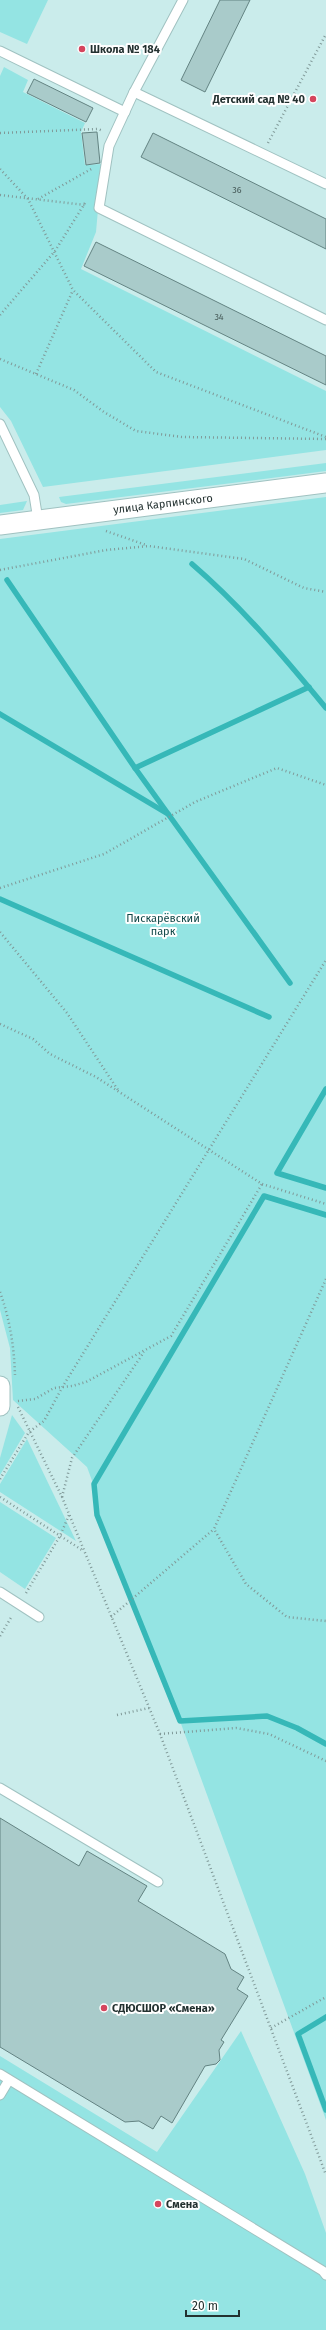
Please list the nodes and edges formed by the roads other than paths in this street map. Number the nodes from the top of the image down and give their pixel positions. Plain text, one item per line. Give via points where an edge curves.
1 (183, 0) edge
2 (0, 51) edge
3 (134, 92) junction
4 (125, 112) junction
5 (326, 184) edge
6 (326, 320) edge
7 (0, 424) edge
8 (326, 483) edge
9 (38, 520) junction
10 (0, 525) edge
11 (0, 1592) edge
12 (39, 1617) dead end
13 (0, 1788) edge
14 (158, 1882) dead end
15 (0, 2074) edge
16 (9, 2080) junction
17 (0, 2095) edge
18 (326, 2275) edge

1 - 3 lane
2 - 4 lane
3 - 4 lane
3 - 5 lane
4 - 6 lane via 109,146 99,208
7 - 9 lane via 34,495
8 - 9 street, улица Карпинского
9 - 10 street, улица Карпинского
11 - 12 lane
13 - 14 lane
15 - 16 lane
16 - 17 lane
16 - 18 lane via 323,2270

